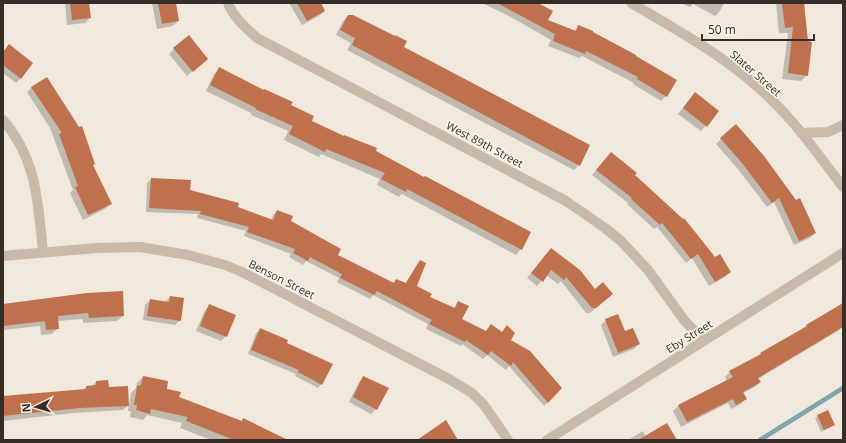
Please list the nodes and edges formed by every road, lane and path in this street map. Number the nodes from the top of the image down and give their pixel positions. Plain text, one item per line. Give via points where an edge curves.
1 (228, 3) edge
2 (631, 3) edge
3 (3, 120) edge
4 (843, 125) edge
5 (800, 133) junction
6 (843, 187) edge
7 (43, 252) junction
8 (843, 253) edge
9 (3, 256) edge
10 (704, 341) junction
11 (508, 440) edge
12 (547, 440) edge

1 - 10 street, West 89th Street via 243,25 257,38 566,201 605,228 648,270 684,320
2 - 5 street, Slater Street via 687,35 731,65 759,88
3 - 7 street via 15,136 32,172 36,186
4 - 5 street via 828,132
5 - 6 street, Slater Street
7 - 9 street, Benson Street
7 - 11 street, Benson Street via 140,247 188,255 236,270 472,392 484,404
8 - 10 street, Eby Street
10 - 12 street, Eby Street

